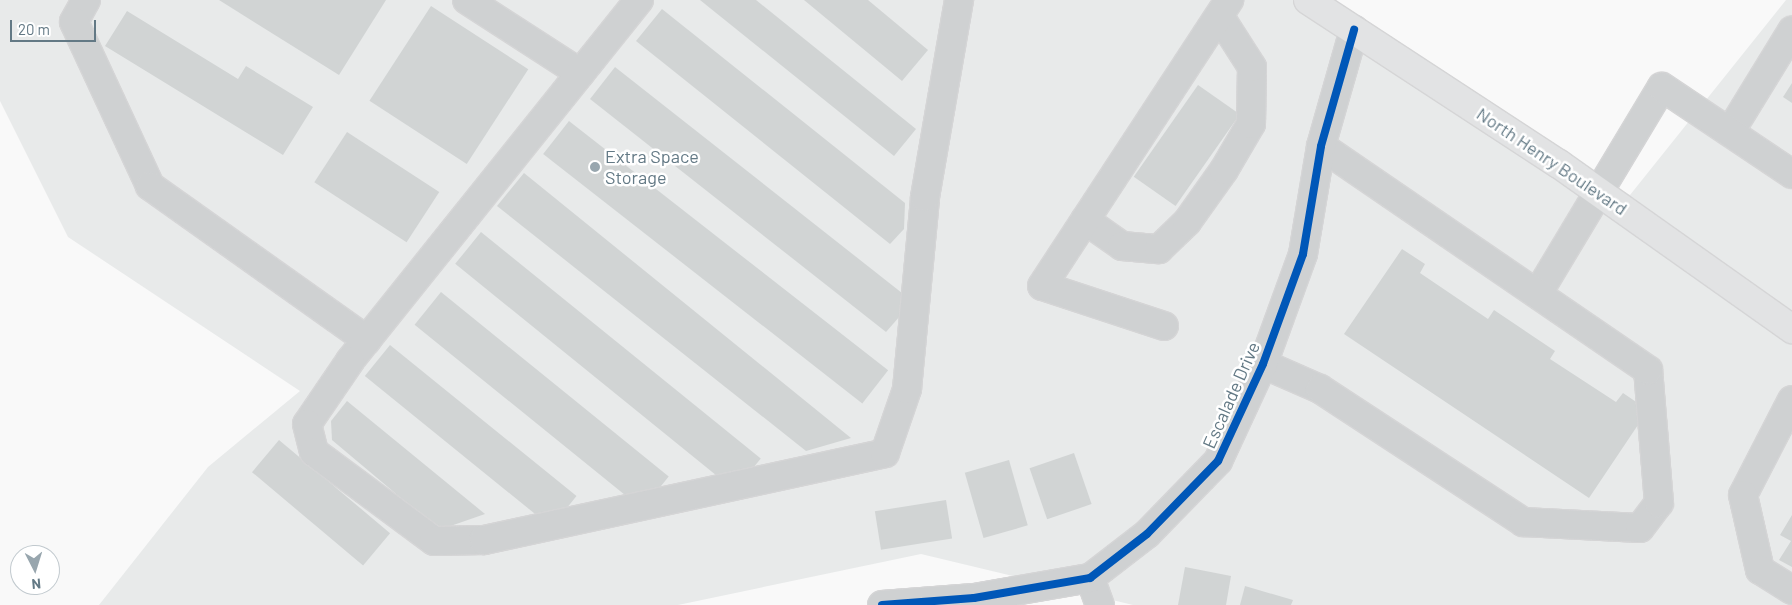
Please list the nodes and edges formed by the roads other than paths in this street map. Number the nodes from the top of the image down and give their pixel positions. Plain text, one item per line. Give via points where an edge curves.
1 (86, 0) edge
2 (467, 0) edge
3 (639, 0) edge
4 (958, 0) edge
5 (1308, 0) edge
6 (1225, 8) edge
7 (1354, 30) junction
8 (1792, 31) edge
9 (580, 73) junction
10 (1730, 132) junction
11 (1321, 146) junction
12 (1792, 174) edge
13 (1600, 193) junction
14 (1085, 220) junction
15 (1538, 293) junction
16 (1164, 326) dead end
17 (1792, 329) edge
18 (367, 340) junction
19 (1263, 364) junction
20 (1790, 408) edge
21 (1090, 578) junction
22 (1792, 590) edge
23 (882, 605) edge
24 (1100, 605) edge

1 - 18 street via 74,22 150,186
2 - 9 street
3 - 9 street
4 - 18 street via 925,197 907,389 886,453 484,540 434,541 314,452 306,424
5 - 7 highway, North Henry Boulevard
6 - 14 street
6 - 14 street via 1252,67 1251,124 1224,170 1187,222 1159,249 1122,246
7 - 11 street, Escalade Drive
7 - 13 highway, North Henry Boulevard
8 - 10 street
9 - 18 street
10 - 12 street
10 - 13 street via 1662,87
11 - 15 street
11 - 19 street, Escalade Drive via 1303,254
13 - 15 street
13 - 17 highway, North Henry Boulevard
14 - 16 street via 1042,286
15 - 19 street via 1648,370 1659,503 1640,528 1523,522 1320,389
19 - 21 street, Escalade Drive via 1218,461 1147,534
20 - 22 street via 1743,495 1760,570
21 - 23 street, Escalade Drive via 974,598
21 - 24 street

